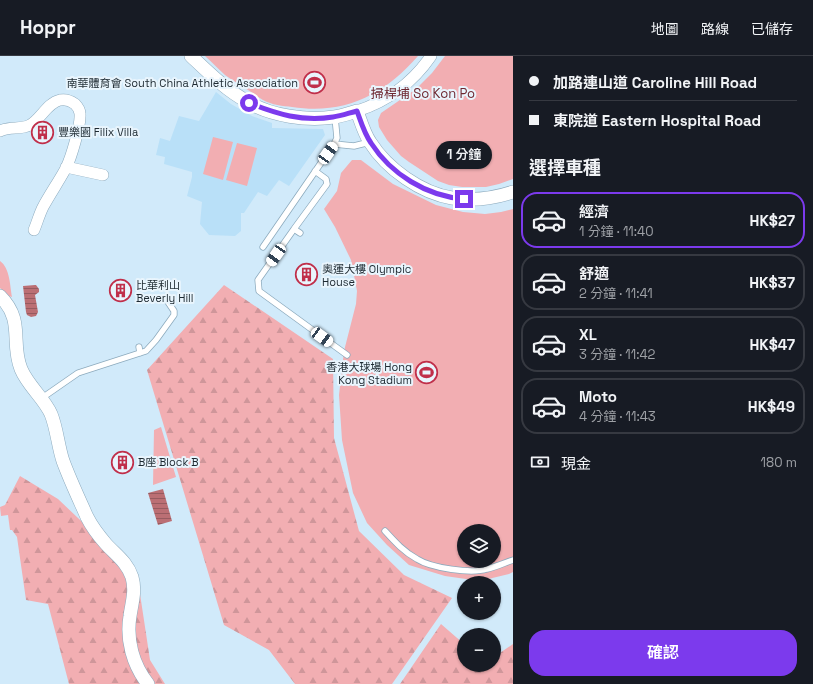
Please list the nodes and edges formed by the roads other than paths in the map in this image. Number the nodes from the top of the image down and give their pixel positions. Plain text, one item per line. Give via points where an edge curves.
1 (191, 56) edge
2 (431, 56) edge
3 (357, 111) junction
4 (335, 117) junction
5 (0, 131) edge
6 (370, 142) junction
7 (334, 144) junction
8 (66, 167) junction
9 (315, 171) junction
10 (103, 175) dead end
11 (513, 192) edge
12 (294, 229) junction
13 (34, 230) dead end
14 (300, 233) dead end
15 (264, 247) dead end
16 (0, 296) edge
17 (166, 299) dead end
18 (347, 355) dead end
19 (42, 399) junction
20 (384, 531) dead end
21 (513, 560) edge
22 (148, 684) edge

1 - 4 street via 214,78 249,103 284,116 320,119
2 - 3 street via 401,88 380,102
3 - 4 street
3 - 6 street
4 - 7 lane via 337,138
5 - 8 street via 30,125 56,102 71,102 79,109 80,120 75,144
6 - 7 lane via 354,146
6 - 11 street via 390,166 428,190 452,198 475,199
7 - 9 lane
8 - 10 street
8 - 13 street
9 - 12 lane via 326,179 327,184
9 - 15 lane
12 - 14 lane
12 - 18 lane via 258,280 259,291
16 - 19 street via 7,304 14,320 19,364 26,379
17 - 19 lane via 174,315 146,351 139,350 78,373
19 - 22 street via 53,419 61,454 90,522 130,571 134,591 129,624 130,647 136,665
20 - 21 lane via 413,557 434,566 461,571 486,570

